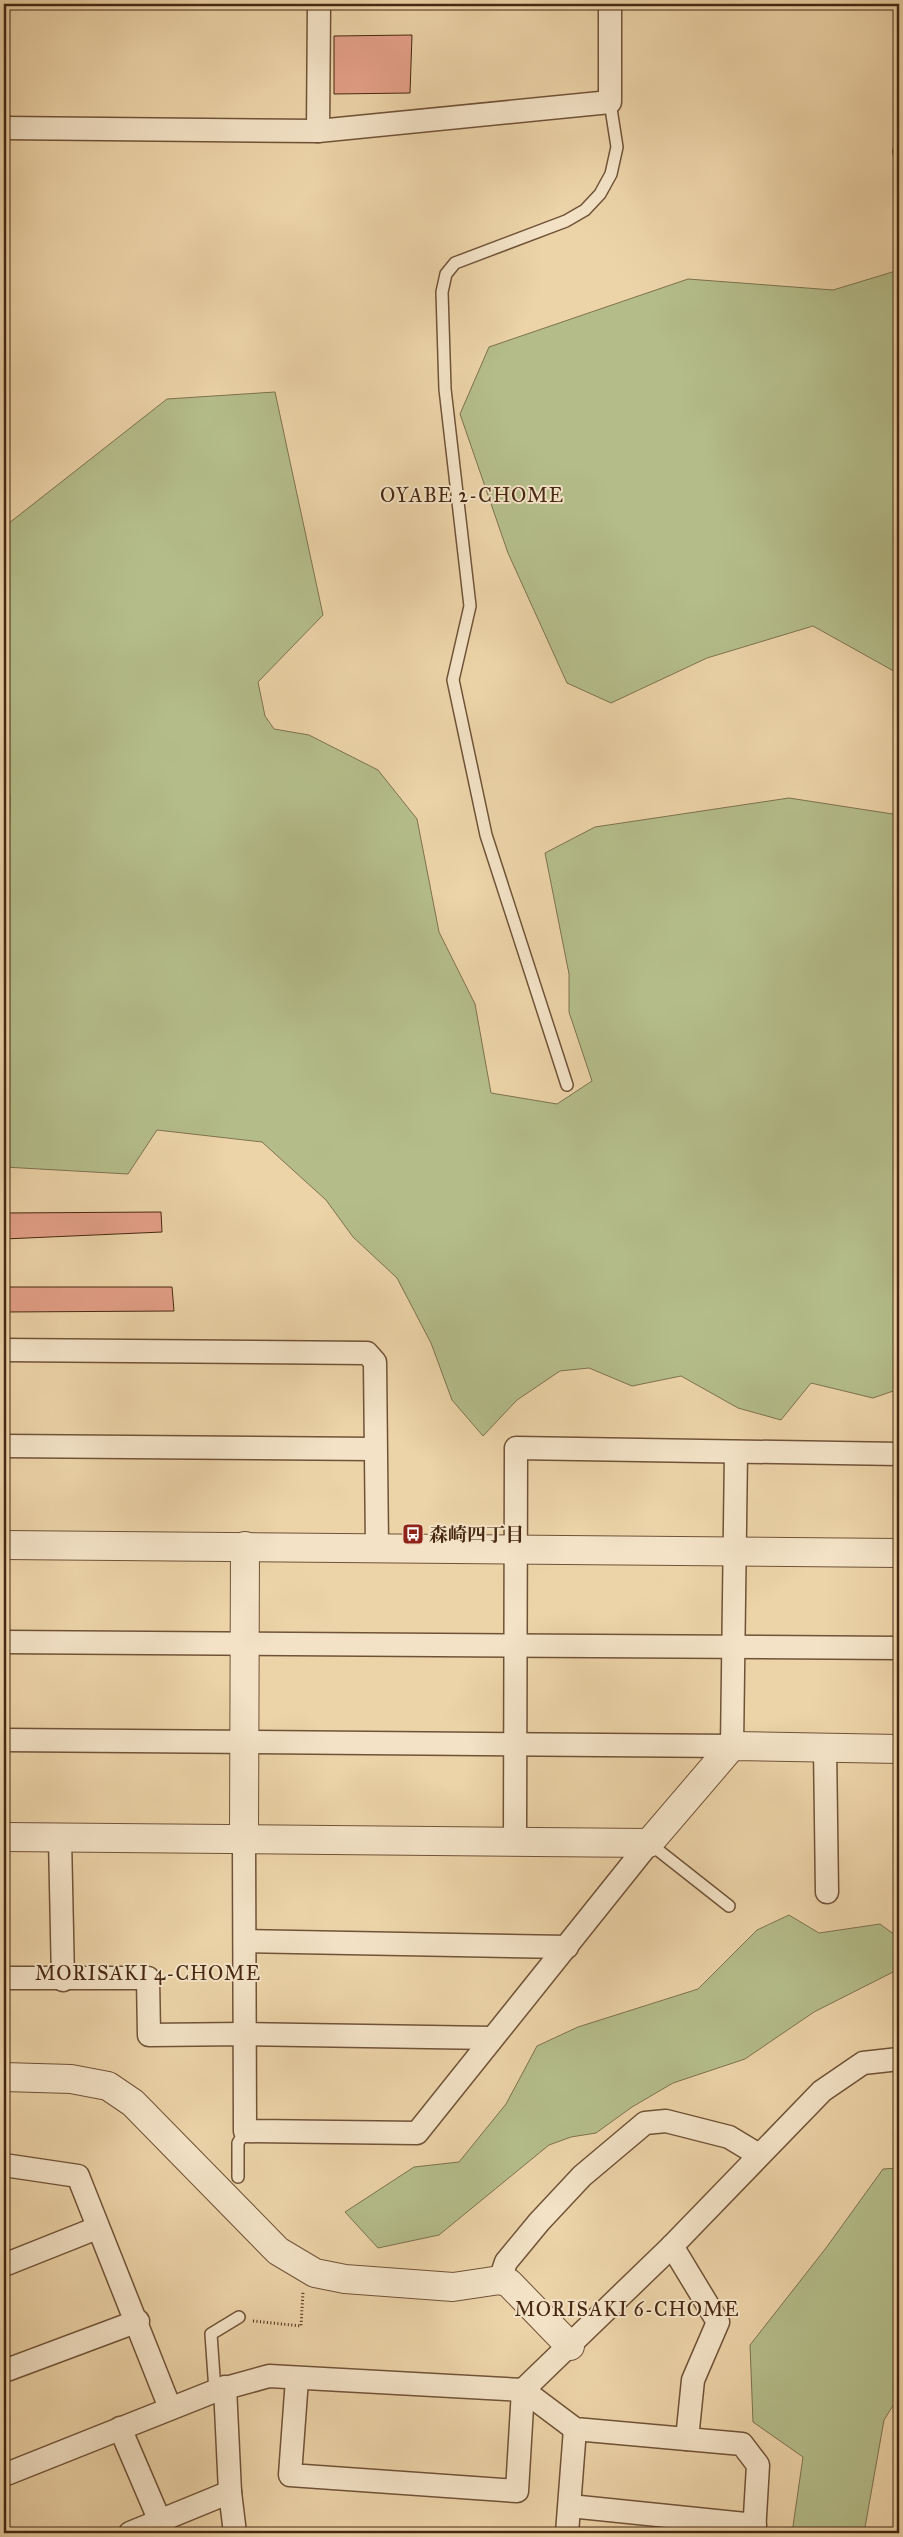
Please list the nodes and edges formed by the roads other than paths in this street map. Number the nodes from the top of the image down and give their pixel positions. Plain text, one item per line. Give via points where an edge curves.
1 (319, 4) edge
2 (610, 4) edge
3 (610, 102) junction
4 (4, 128) edge
5 (318, 131) junction
6 (567, 1085) dead end
7 (4, 1350) edge
8 (4, 1446) edge
9 (375, 1449) junction
10 (736, 1452) junction
11 (899, 1454) edge
12 (4, 1545) edge
13 (245, 1546) junction
14 (377, 1547) junction
15 (515, 1549) junction
16 (734, 1552) junction
17 (899, 1553) edge
18 (4, 1642) edge
19 (245, 1644) junction
20 (515, 1646) junction
21 (733, 1647) junction
22 (899, 1648) edge
23 (4, 1740) edge
24 (244, 1742) junction
25 (515, 1744) junction
26 (732, 1746) junction
27 (825, 1748) junction
28 (899, 1749) edge
29 (4, 1838) edge
30 (60, 1838) junction
31 (244, 1839) junction
32 (515, 1842) junction
33 (649, 1843) junction
34 (827, 1892) dead end
35 (730, 1906) dead end
36 (246, 1941) junction
37 (567, 1946) junction
38 (4, 1978) edge
39 (63, 1980) junction
40 (245, 2034) junction
41 (492, 2038) junction
42 (899, 2060) edge
43 (4, 2077) edge
44 (245, 2131) junction
45 (759, 2155) junction
46 (4, 2165) edge
47 (238, 2177) dead end
48 (97, 2228) junction
49 (672, 2246) junction
50 (4, 2265) edge
51 (500, 2280) junction
52 (239, 2317) road end
53 (138, 2321) junction
54 (570, 2346) junction
55 (4, 2371) edge
56 (297, 2379) junction
57 (220, 2389) junction
58 (523, 2390) junction
59 (170, 2408) junction
60 (120, 2428) junction
61 (575, 2429) junction
62 (688, 2439) junction
63 (4, 2475) edge
64 (230, 2492) junction
65 (570, 2506) junction
66 (162, 2527) edge
67 (754, 2529) edge
68 (130, 2533) edge
69 (235, 2533) edge
70 (567, 2533) edge

1 - 5 street
2 - 3 street
3 - 5 street
3 - 6 lane via 617,147 611,174 600,194 585,210 566,221 455,263 446,274 442,292 445,389 470,606 453,680 486,834
4 - 5 street
7 - 9 street via 367,1353 375,1362
8 - 9 street
9 - 14 street
10 - 11 street
10 - 15 street via 516,1448
10 - 16 street
12 - 13 street
13 - 14 street
13 - 19 street
14 - 15 street
15 - 16 street
15 - 20 street
16 - 17 street
16 - 21 street
18 - 19 street
19 - 20 street
19 - 24 street
20 - 21 street
20 - 25 street
21 - 22 street
21 - 26 street
23 - 24 street
24 - 25 street
24 - 31 street
25 - 26 street
25 - 32 street
26 - 27 street
26 - 33 street
27 - 28 street
27 - 34 street
29 - 30 street
30 - 31 street
30 - 39 street
31 - 32 street
31 - 36 street
32 - 33 street
33 - 35 lane
33 - 37 street
36 - 37 street
36 - 40 street
37 - 41 street
38 - 39 street
39 - 40 street via 148,1978 149,2035
40 - 41 street
40 - 44 street
41 - 44 street via 418,2133
42 - 45 street via 863,2063 822,2091
43 - 51 street via 71,2079 108,2086 133,2103 278,2251 315,2273 345,2279 453,2286
44 - 47 lane via 238,2143
45 - 49 street
45 - 51 street via 729,2137 666,2121 646,2123 582,2176 539,2222 506,2262
46 - 48 street via 78,2176
48 - 50 street
48 - 53 street
49 - 54 street
49 - 62 street via 718,2322 693,2380
51 - 54 street via 509,2283
52 - 57 lane via 211,2334
53 - 55 street
53 - 59 street
54 - 58 street
56 - 57 street via 269,2376
56 - 58 street
56 - 58 street via 290,2474 517,2492
57 - 59 street
57 - 64 street
58 - 61 street
59 - 60 street
60 - 63 street
60 - 66 street
61 - 62 street
61 - 65 street
62 - 67 street via 742,2444 758,2465
64 - 66 street
64 - 69 street
65 - 67 street
65 - 70 street
66 - 68 street

